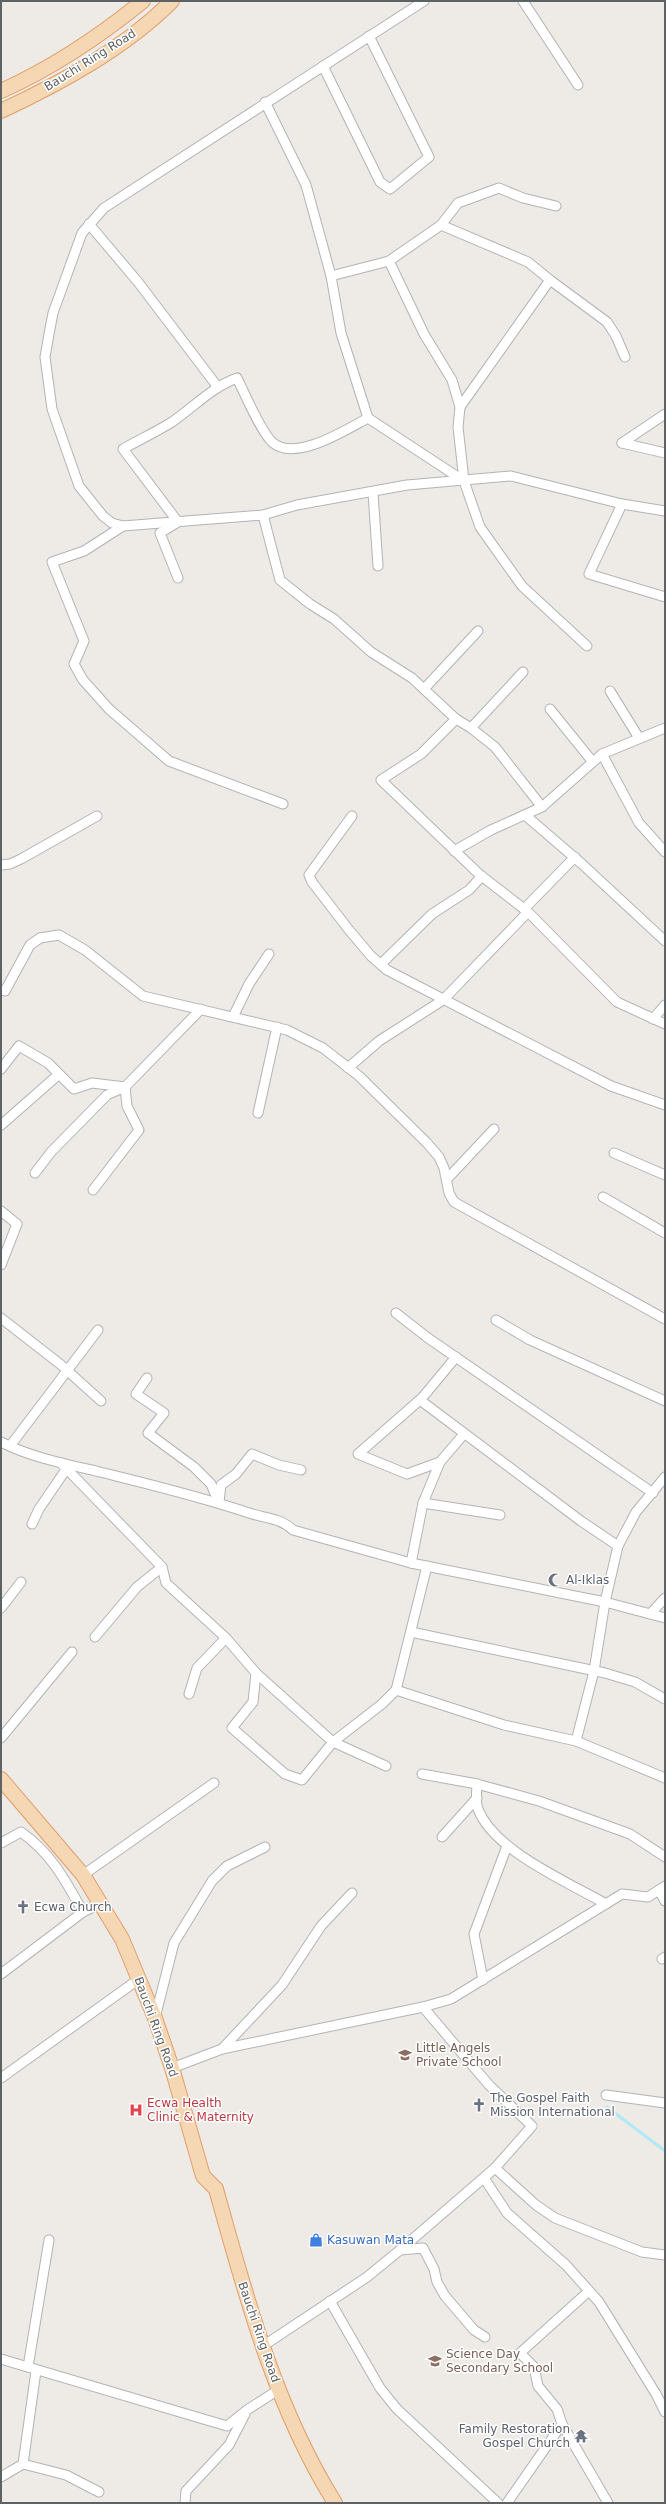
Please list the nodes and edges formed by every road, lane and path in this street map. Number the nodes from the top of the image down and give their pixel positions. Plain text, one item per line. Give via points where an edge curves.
1 (143, 1) edge
2 (172, 1) edge
3 (424, 1) edge
4 (523, 1) edge
5 (369, 36) junction
6 (323, 66) junction
7 (578, 85) dead end
8 (1, 91) edge
9 (265, 102) junction
10 (1, 111) edge
11 (556, 206) dead end
12 (89, 224) junction
13 (441, 225) junction
14 (389, 261) junction
15 (331, 276) junction
16 (550, 280) junction
17 (625, 357) dead end
18 (217, 386) junction
19 (460, 407) junction
20 (665, 414) edge
21 (368, 418) junction
22 (665, 453) edge
23 (464, 481) junction
24 (372, 493) junction
25 (622, 504) junction
26 (665, 511) edge
27 (263, 515) junction
28 (178, 522) junction
29 (123, 526) junction
30 (378, 566) dead end
31 (178, 578) dead end
32 (665, 597) edge
33 (478, 631) dead end
34 (587, 646) dead end
35 (524, 672) dead end
36 (424, 689) junction
37 (610, 691) dead end
38 (550, 709) dead end
39 (456, 719) junction
40 (471, 728) junction
41 (665, 728) edge
42 (639, 738) junction
43 (602, 754) junction
44 (592, 761) junction
45 (283, 804) dead end
46 (542, 807) junction
47 (525, 815) junction
48 (97, 816) dead end
49 (352, 816) dead end
50 (454, 851) junction
51 (665, 852) edge
52 (575, 857) junction
53 (1, 865) edge
54 (482, 876) junction
55 (526, 910) junction
56 (665, 941) edge
57 (269, 954) dead end
58 (381, 964) junction
59 (2, 993) edge
60 (443, 1000) junction
61 (665, 1005) edge
62 (201, 1009) junction
63 (233, 1017) junction
64 (653, 1020) junction
65 (665, 1024) edge
66 (277, 1027) junction
67 (348, 1068) junction
68 (1, 1069) edge
69 (58, 1075) junction
70 (125, 1087) junction
71 (665, 1105) edge
72 (258, 1113) dead end
73 (1, 1125) edge
74 (494, 1128) dead end
75 (614, 1153) dead end
76 (35, 1172) dead end
77 (665, 1175) edge
78 (448, 1178) junction
79 (93, 1190) dead end
80 (604, 1197) dead end
81 (1, 1211) edge
82 (665, 1233) edge
83 (1, 1265) edge
84 (396, 1313) dead end
85 (1, 1318) edge
86 (665, 1319) edge
87 (496, 1320) dead end
88 (98, 1330) dead end
89 (456, 1357) junction
90 (67, 1371) junction
91 (147, 1378) dead end
92 (420, 1400) junction
93 (101, 1401) dead end
94 (665, 1401) edge
95 (464, 1434) junction
96 (1, 1442) edge
97 (10, 1446) junction
98 (440, 1462) junction
99 (64, 1465) junction
100 (301, 1470) dead end
101 (665, 1477) edge
102 (653, 1493) junction
103 (219, 1503) junction
104 (423, 1503) junction
105 (500, 1514) dead end
106 (32, 1524) dead end
107 (618, 1546) junction
108 (411, 1563) junction
109 (427, 1566) junction
110 (162, 1567) junction
111 (21, 1582) dead end
112 (665, 1598) edge
113 (605, 1602) junction
114 (1, 1608) edge
115 (650, 1614) junction
116 (665, 1618) edge
117 (410, 1632) junction
118 (95, 1637) dead end
119 (226, 1638) junction
120 (72, 1652) dead end
121 (594, 1671) junction
122 (256, 1674) junction
123 (396, 1690) junction
124 (189, 1694) dead end
125 (665, 1699) edge
126 (1, 1738) edge
127 (576, 1741) junction
128 (333, 1742) junction
129 (386, 1766) dead end
130 (422, 1774) dead end
131 (665, 1778) edge
132 (2, 1782) edge
133 (214, 1783) dead end
134 (477, 1784) junction
135 (477, 1798) junction
136 (442, 1837) dead end
137 (1, 1843) edge
138 (507, 1846) junction
139 (265, 1847) dead end
140 (665, 1857) edge
141 (83, 1875) junction
142 (662, 1888) edge
143 (352, 1893) dead end
144 (665, 1901) edge
145 (101, 1903) junction
146 (606, 1904) junction
147 (83, 1912) junction
148 (1, 1974) edge
149 (139, 1978) junction
150 (483, 1980) junction
151 (423, 2007) junction
152 (156, 2018) junction
153 (222, 2049) junction
154 (172, 2068) junction
155 (1, 2078) edge
156 (606, 2095) dead end
157 (665, 2103) edge
158 (495, 2168) junction
159 (484, 2178) junction
160 (49, 2240) dead end
161 (400, 2250) junction
162 (665, 2254) edge
163 (589, 2291) junction
164 (330, 2301) junction
165 (485, 2336) dead end
166 (263, 2346) junction
167 (1, 2359) edge
168 (32, 2369) junction
169 (278, 2390) junction
170 (247, 2410) junction
171 (665, 2412) edge
172 (562, 2424) junction
173 (24, 2464) junction
174 (1, 2478) edge
175 (99, 2492) dead end
176 (185, 2503) edge
177 (335, 2503) edge
178 (498, 2503) edge
179 (507, 2503) edge
180 (608, 2503) edge

1 - 8 main road, Bauchi Ring Road via 118,22 66,56
2 - 10 main road, Bauchi Ring Road via 157,16 112,49
3 - 5 street
4 - 7 street
5 - 6 street
5 - 6 street via 429,157 390,189 380,182
6 - 9 street
9 - 12 street via 104,208
9 - 15 street via 306,185
11 - 13 street via 523,198 499,188 458,203
12 - 18 street via 138,282
12 - 29 street via 82,233 53,313 45,357 52,409 79,486 103,516 112,523
13 - 14 street
13 - 16 street via 528,262
14 - 15 street
14 - 19 street via 424,334 452,380
15 - 21 street via 341,333
16 - 17 street via 607,322
16 - 19 street
18 - 21 street via 237,378 273,443 289,448 306,448 318,444
18 - 28 street via 201,402 170,423 123,449
19 - 23 street via 458,427
20 - 22 street via 622,443
21 - 23 street
23 - 24 street via 407,486
23 - 25 street via 511,476
23 - 34 street via 480,527 522,586
24 - 27 street via 317,501
24 - 30 street
25 - 26 street
25 - 32 street via 589,574
27 - 28 street
27 - 36 street via 280,580 334,619 371,652 412,678
28 - 29 street
28 - 31 street via 160,533
29 - 45 street via 84,551 52,562 84,641 74,664 83,680 109,709 169,761
33 - 36 street
35 - 40 street
36 - 39 street
37 - 42 street
38 - 44 street
39 - 40 street
39 - 50 street via 421,754 381,780
40 - 46 street via 495,747
41 - 42 street
42 - 43 street
43 - 44 street
43 - 51 street via 639,823
44 - 46 street
46 - 47 street
47 - 50 street
47 - 52 street
48 - 53 street via 21,860
49 - 58 street via 309,875 349,930
50 - 54 street
52 - 55 street
52 - 56 street
54 - 55 street
54 - 58 street via 469,890 432,914
55 - 60 street
55 - 64 street via 617,1002
57 - 63 street via 249,984
58 - 60 street
59 - 62 street via 30,945 40,938 59,935 85,950 143,996
60 - 67 street via 379,1041
60 - 71 street via 612,1086
61 - 64 street
62 - 63 street
62 - 70 street
63 - 66 street
64 - 65 street
66 - 67 street via 323,1048
66 - 72 street
67 - 78 street via 427,1143 439,1157
68 - 69 street via 19,1046 48,1063
69 - 70 street via 74,1089 92,1083
69 - 73 street
70 - 76 street via 107,1095
70 - 79 street via 127,1106 139,1130
74 - 78 street
75 - 77 street
78 - 86 street via 449,1193 454,1202
80 - 82 street
81 - 83 street via 17,1224
84 - 89 street
85 - 90 street
87 - 94 street via 530,1340
88 - 90 street
89 - 92 street
89 - 102 street
90 - 93 street
90 - 97 street
91 - 103 street via 136,1394 164,1412 148,1433 194,1467 211,1484
92 - 95 street
92 - 98 street via 358,1454 407,1474
95 - 98 street
95 - 107 street
96 - 97 street
97 - 99 street
98 - 104 street
99 - 103 street
99 - 106 street
99 - 110 street
100 - 103 street via 279,1465 252,1454 236,1474 222,1485
101 - 102 street
102 - 107 street via 636,1512
103 - 108 street via 285,1522 293,1530
104 - 105 street
104 - 108 street
107 - 113 street
108 - 109 street
109 - 113 street
109 - 117 street
110 - 118 street via 137,1586
110 - 119 street via 166,1583
111 - 114 street
112 - 115 street
113 - 115 street
113 - 121 street
115 - 116 street
117 - 121 street
117 - 123 street
119 - 122 street
119 - 124 street via 197,1668
120 - 126 street
121 - 125 street via 635,1682
121 - 127 street
122 - 128 street
122 - 128 street via 253,1702 232,1728 262,1756 285,1774 302,1780
123 - 127 street via 504,1724
123 - 128 street
127 - 131 street
128 - 129 street
130 - 134 street
132 - 141 main road, Bauchi Ring Road
133 - 141 street
134 - 135 street
134 - 140 street via 539,1801 630,1834
135 - 136 street
135 - 138 street via 477,1808 499,1840
137 - 147 street via 22,1832 40,1845
138 - 146 street
138 - 150 street via 474,1934
139 - 152 street via 226,1866 212,1881 174,1943
141 - 145 main road, Bauchi Ring Road
142 - 144 street
142 - 146 street via 648,1897 622,1894
143 - 153 street via 321,1926 282,1985
145 - 147 street
145 - 149 main road, Bauchi Ring Road via 122,1939
146 - 150 street
147 - 148 street
149 - 152 main road, Bauchi Ring Road
149 - 155 street
150 - 151 street via 451,1999
151 - 153 street
151 - 158 street via 489,2085 532,2126
152 - 154 main road, Bauchi Ring Road
153 - 154 street
154 - 166 main road, Bauchi Ring Road via 203,2176 216,2189 250,2313
156 - 157 street
158 - 159 street
158 - 162 street via 536,2205 556,2218 642,2252
159 - 161 street
159 - 163 street via 507,2213 566,2265
160 - 168 street
161 - 164 street via 367,2277
161 - 165 street via 423,2248 445,2296 474,2330
163 - 171 street via 600,2302
163 - 172 street via 520,2353 534,2367 538,2386 557,2409
164 - 166 street
164 - 178 street via 380,2388 397,2409
166 - 169 main road, Bauchi Ring Road
167 - 168 street
168 - 170 street via 227,2426
168 - 173 street
169 - 170 street
169 - 177 main road, Bauchi Ring Road via 300,2443
170 - 176 street via 229,2445 186,2491
172 - 179 street
172 - 180 street
173 - 174 street
173 - 175 street via 66,2475

